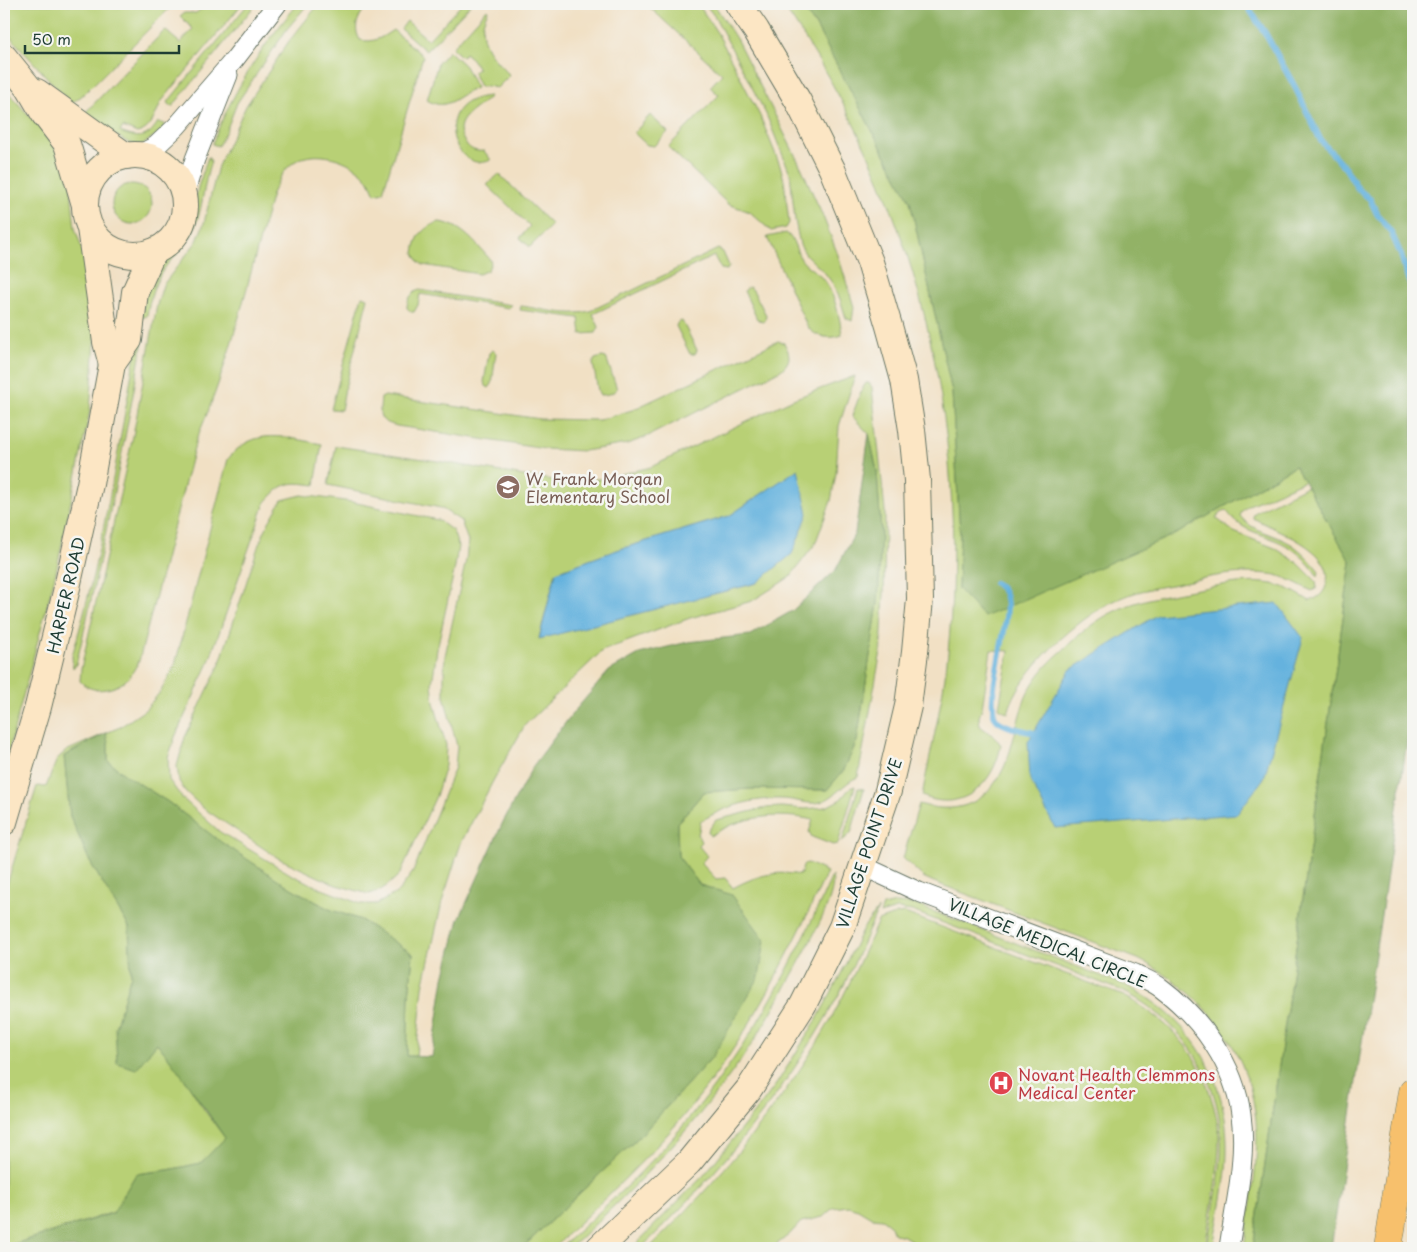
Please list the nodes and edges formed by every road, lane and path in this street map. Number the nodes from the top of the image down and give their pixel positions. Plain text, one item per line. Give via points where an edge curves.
1 (277, 4) edge
2 (738, 4) edge
3 (4, 57) edge
4 (234, 60) junction
5 (29, 88) junction
6 (131, 156) junction
7 (184, 195) junction
8 (88, 216) junction
9 (153, 252) junction
10 (112, 364) junction
11 (4, 822) edge
12 (863, 866) junction
13 (1413, 1092) edge
14 (598, 1248) edge
15 (1229, 1248) edge
16 (1388, 1248) edge

1 - 4 street
2 - 12 street, VILLAGE POINT DRIVE via 798,102 832,169 866,253 889,326 904,380 912,430 917,480 920,599 915,652 908,706 893,773
3 - 5 street, HARPER ROAD
4 - 6 street via 156,146
4 - 7 street
5 - 6 street, HARPER ROAD
5 - 8 street, HARPER ROAD via 66,144
6 - 7 street via 156,160 172,171
6 - 8 street via 113,161 97,174 87,191
7 - 9 street via 182,223 165,245
8 - 9 street via 99,240 110,249 124,254
8 - 10 street, HARPER ROAD
9 - 10 street, HARPER ROAD via 135,292 129,340
10 - 11 street, HARPER ROAD via 66,592 38,706
12 - 14 street, VILLAGE POINT DRIVE via 842,927 802,1005 749,1090 689,1162
12 - 15 street, VILLAGE MEDICAL CIRCLE via 919,892 1135,974 1160,988 1183,1007 1215,1046 1229,1071 1241,1115 1242,1154
13 - 16 highway

